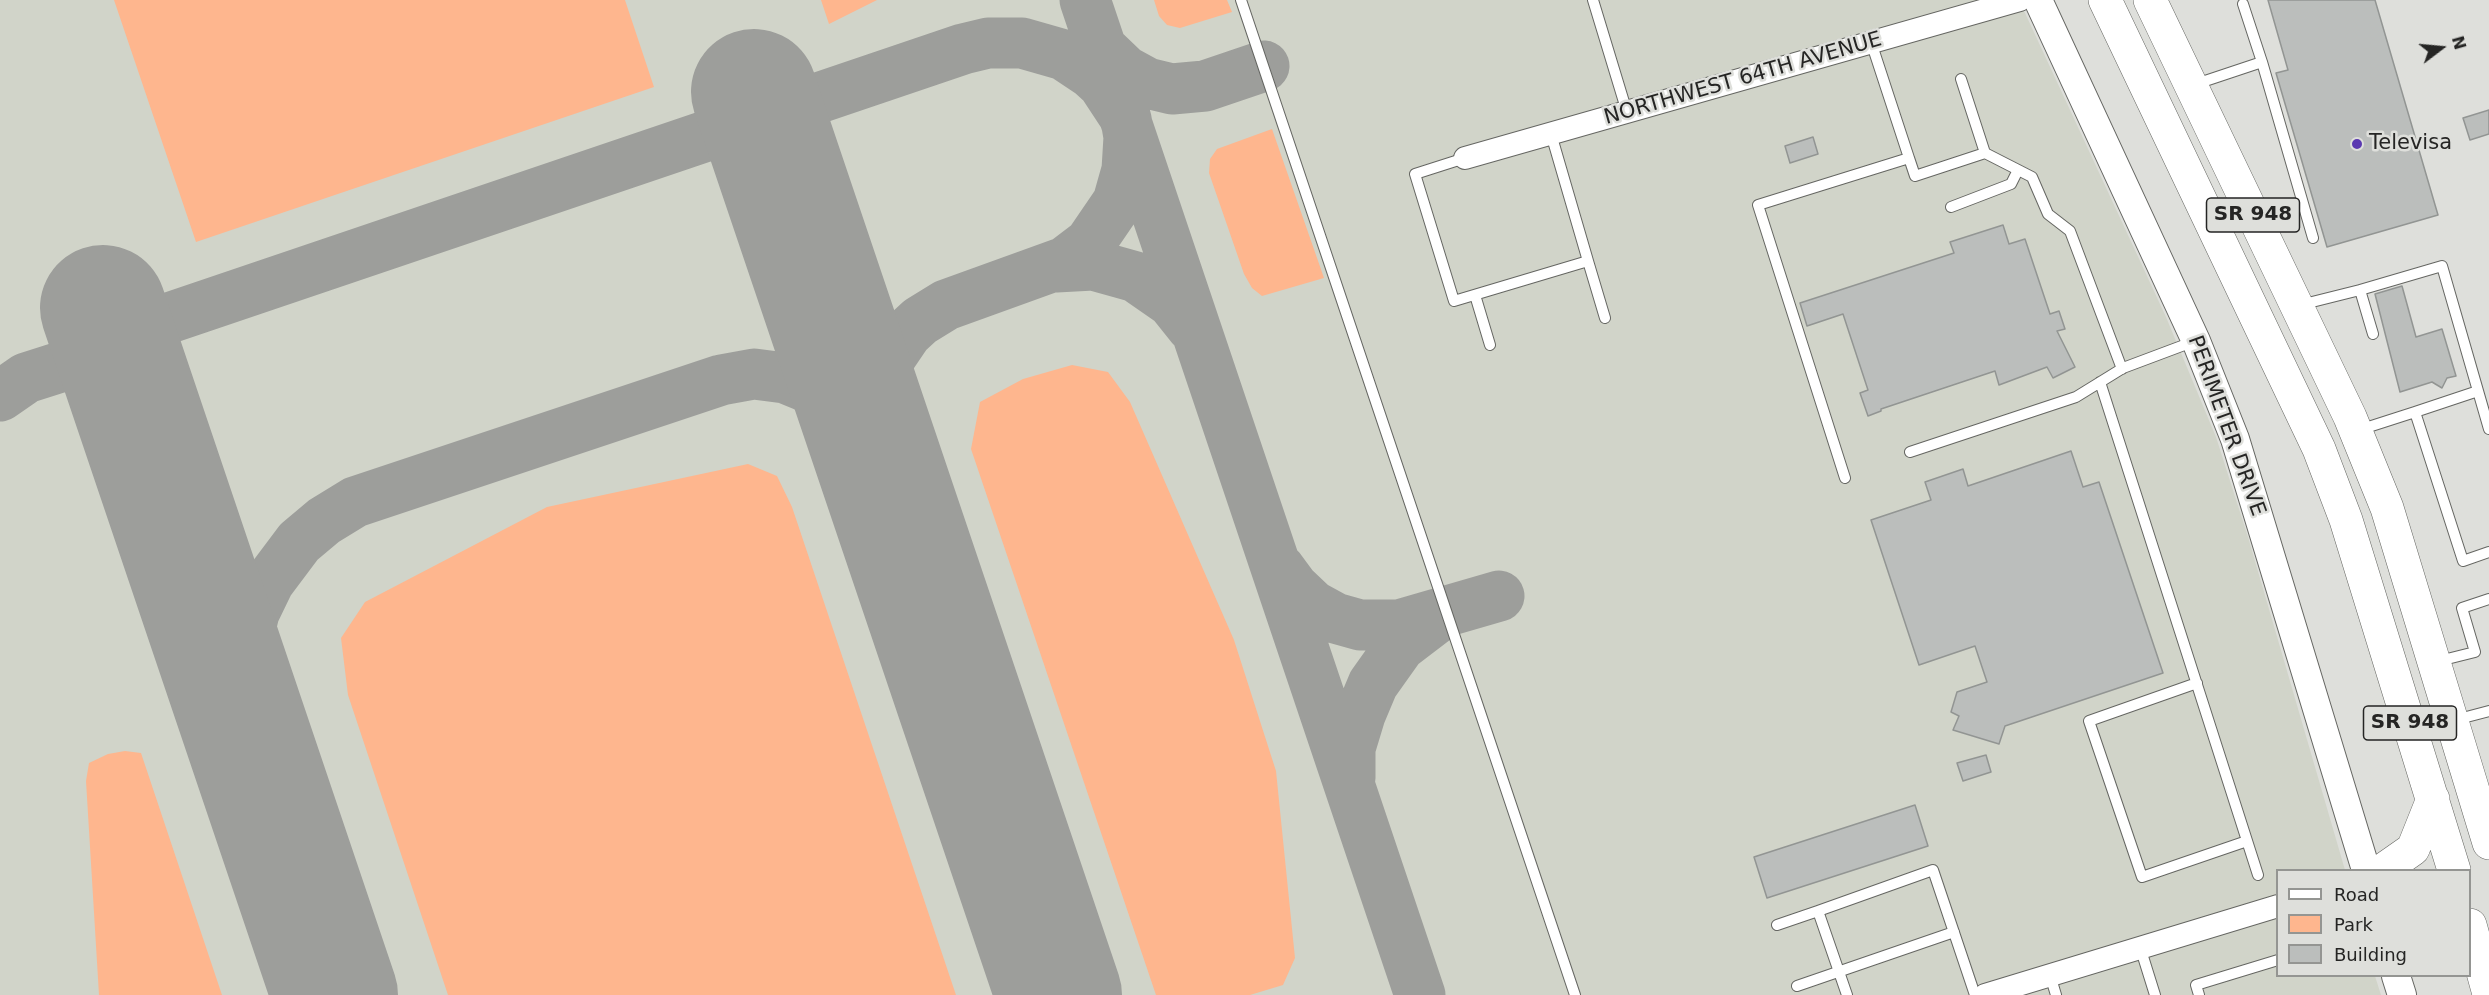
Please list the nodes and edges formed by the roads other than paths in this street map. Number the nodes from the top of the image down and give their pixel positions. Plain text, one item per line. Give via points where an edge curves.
1 (1241, 0) edge
2 (1593, 0) edge
3 (2020, 0) edge
4 (2038, 0) edge
5 (2105, 0) edge
6 (2150, 0) edge
7 (2243, 4) dead end
8 (1871, 42) junction
9 (2262, 62) junction
10 (1961, 79) dead end
11 (2190, 86) junction
12 (1627, 112) junction
13 (1551, 134) junction
14 (1986, 153) junction
15 (1465, 158) joint
16 (1909, 158) junction
17 (2018, 170) junction
18 (1951, 207) dead end
19 (2313, 238) dead end
20 (1588, 261) junction
21 (2360, 290) junction
22 (1475, 294) junction
23 (2297, 306) junction
24 (1605, 318) dead end
25 (2373, 333) dead end
26 (2196, 341) junction
27 (1490, 345) dead end
28 (2122, 369) junction
29 (2100, 382) junction
30 (2478, 391) junction
31 (2415, 412) junction
32 (2489, 429) edge
33 (2356, 431) junction
34 (2319, 449) junction
35 (1910, 452) dead end
36 (1845, 478) dead end
37 (2489, 552) edge
38 (2489, 599) edge
39 (2435, 662) junction
40 (2197, 683) junction
41 (2489, 711) edge
42 (2452, 720) junction
43 (2433, 799) junction
44 (2247, 841) junction
45 (2489, 843) edge
46 (2366, 869) edge
47 (2384, 869) edge
48 (2454, 869) edge
49 (2259, 875) dead end
50 (2276, 906) edge
51 (1818, 911) junction
52 (1777, 925) dead end
53 (1954, 932) junction
54 (2471, 932) edge
55 (2140, 947) junction
56 (2276, 960) edge
57 (1839, 971) junction
58 (2397, 977) edge
59 (2053, 985) edge
60 (1797, 986) dead end
61 (2489, 994) edge
62 (1575, 995) edge
63 (1847, 995) edge
64 (1976, 995) edge
65 (1985, 995) edge
66 (2154, 995) edge
67 (2199, 995) edge
68 (2402, 995) edge

1 - 62 lane
2 - 12 lane
3 - 8 street, NORTHWEST 64TH AVENUE
4 - 26 street, PERIMETER DRIVE
5 - 34 main road, SR 948
6 - 11 main road, SR 948
7 - 9 lane
8 - 12 street, NORTHWEST 64TH AVENUE
8 - 16 lane
9 - 11 lane
9 - 19 lane
10 - 14 lane
11 - 23 main road, SR 948
12 - 13 street, NORTHWEST 64TH AVENUE
13 - 15 street, NORTHWEST 64TH AVENUE
13 - 20 lane
14 - 16 lane via 1915,176
14 - 17 lane
15 - 22 lane via 1415,174 1454,301
16 - 36 lane via 1758,205
17 - 18 lane via 2012,184
17 - 28 lane via 2032,177 2048,214 2070,231
20 - 22 lane
20 - 24 lane
21 - 23 lane
21 - 25 lane
21 - 30 lane via 2442,266
22 - 27 lane
23 - 33 main road, SR 948
26 - 28 lane
26 - 46 street, PERIMETER DRIVE via 2242,462
28 - 29 lane
29 - 35 lane via 2076,397
29 - 40 lane
30 - 31 lane
30 - 32 lane
31 - 33 lane
31 - 37 lane via 2463,561
33 - 34 main road
33 - 39 main road, SR 948 via 2387,508
34 - 43 main road, SR 948 via 2346,520
38 - 39 lane via 2462,608 2475,652
39 - 42 main road, SR 948
40 - 44 lane
40 - 44 lane via 2089,721 2142,877
41 - 42 lane
42 - 45 main road, SR 948
43 - 47 main road via 2413,849
43 - 48 main road, SR 948
44 - 49 lane
50 - 55 street
51 - 52 lane
51 - 53 lane via 1933,870
51 - 57 lane
53 - 57 lane
53 - 64 lane
54 - 61 main road
55 - 59 street
55 - 66 lane
56 - 67 lane via 2196,985
57 - 60 lane
57 - 63 lane
58 - 68 street
59 - 65 street

